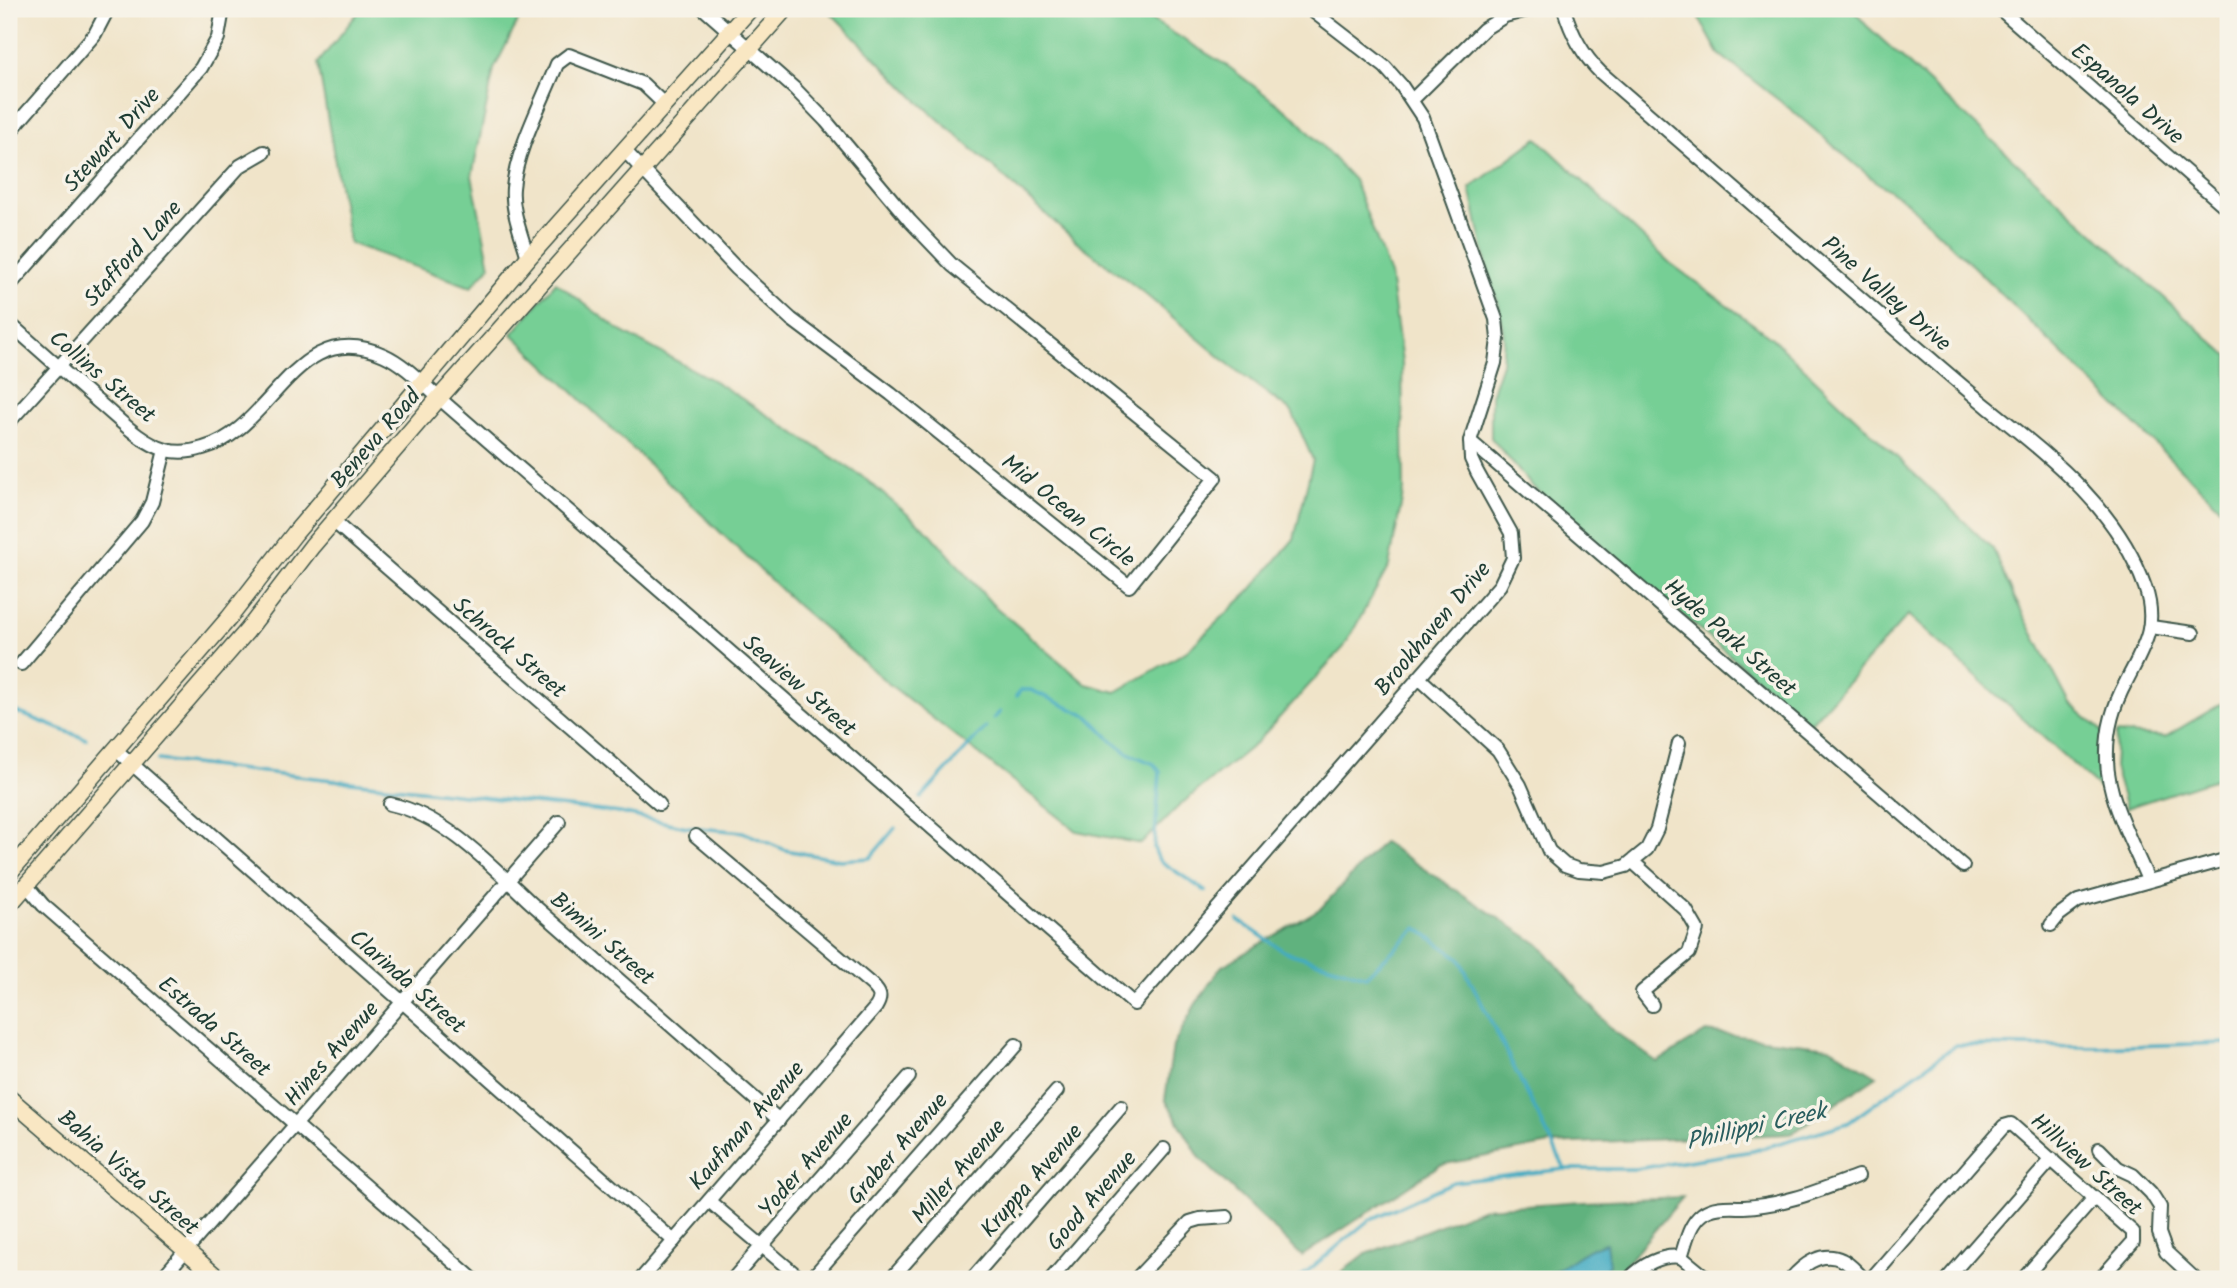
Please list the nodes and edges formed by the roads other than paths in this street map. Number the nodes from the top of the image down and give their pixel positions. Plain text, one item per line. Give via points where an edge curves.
1 (108, 9) edge
2 (223, 9) edge
3 (704, 9) edge
4 (750, 9) edge
5 (785, 9) edge
6 (1310, 9) edge
7 (1531, 9) edge
8 (1564, 9) edge
9 (2000, 9) edge
10 (730, 32) junction
11 (749, 48) junction
12 (1412, 100) junction
13 (665, 104) junction
14 (9, 133) edge
15 (625, 151) junction
16 (264, 152) dead end
17 (642, 169) junction
18 (2228, 209) edge
19 (528, 258) junction
20 (9, 286) edge
21 (9, 323) edge
22 (58, 366) junction
23 (422, 384) junction
24 (439, 398) junction
25 (9, 422) edge
26 (1470, 441) junction
27 (165, 450) junction
28 (317, 507) junction
29 (333, 521) junction
30 (2151, 627) junction
31 (2193, 633) dead end
32 (21, 664) dead end
33 (1419, 678) junction
34 (1679, 743) dead end
35 (116, 750) junction
36 (132, 765) junction
37 (390, 804) dead end
38 (659, 804) dead end
39 (559, 822) dead end
40 (696, 836) dead end
41 (2228, 859) edge
42 (1633, 862) junction
43 (1963, 866) dead end
44 (9, 873) edge
45 (2148, 880) junction
46 (509, 882) junction
47 (27, 886) junction
48 (9, 905) edge
49 (2051, 925) dead end
50 (402, 1004) junction
51 (1134, 1004) joint
52 (1652, 1005) dead end
53 (1016, 1045) dead end
54 (909, 1077) dead end
55 (1057, 1091) dead end
56 (9, 1098) edge
57 (1121, 1107) dead end
58 (779, 1119) junction
59 (296, 1124) junction
60 (1164, 1149) dead end
61 (2099, 1149) dead end
62 (2052, 1159) junction
63 (1858, 1176) dead end
64 (2095, 1197) junction
65 (709, 1201) junction
66 (1227, 1217) dead end
67 (674, 1241) junction
68 (761, 1245) junction
69 (186, 1251) junction
70 (1681, 1257) junction
71 (161, 1279) edge
72 (219, 1279) edge
73 (473, 1279) edge
74 (641, 1279) edge
75 (733, 1279) edge
76 (801, 1279) edge
77 (811, 1279) edge
78 (891, 1279) edge
79 (971, 1279) edge
80 (1051, 1279) edge
81 (1136, 1279) edge
82 (1629, 1279) edge
83 (1706, 1279) edge
84 (1791, 1279) edge
85 (1864, 1279) edge
86 (1871, 1279) edge
87 (1947, 1279) edge
88 (2023, 1279) edge
89 (2100, 1279) edge
90 (2195, 1279) edge

1 - 14 street via 96,34
2 - 20 street, Stewart Drive via 218,38 201,68
3 - 10 street
4 - 10 main road, Beneva Road
5 - 11 main road, Beneva Road
6 - 12 street via 1380,61
7 - 12 street via 1505,16 1484,29
8 - 30 street, Pine Valley Drive via 1584,54 1600,72 2077,483 2109,521 2133,560 2146,587
9 - 18 street, Espanola Drive
10 - 11 street
10 - 13 main road, Beneva Road
11 - 17 main road, Beneva Road
11 - 17 street, Mid Ocean Circle via 826,121 952,265 1215,478 1129,586 791,319
12 - 26 street via 1423,118 1496,319 1495,363
13 - 15 main road, Beneva Road
13 - 19 street via 643,84 569,55 557,64 519,159 512,190
15 - 17 street, Mid Ocean Circle
15 - 19 main road, Beneva Road
16 - 22 street, Stafford Lane via 240,166
17 - 24 main road, Beneva Road
19 - 23 main road, Beneva Road
21 - 22 street, Collins Street
22 - 25 street, Stafford Lane
22 - 27 street, Collins Street via 139,437
23 - 24 street, Collins Street
23 - 27 street, Collins Street via 382,354 355,348 332,350 295,369 252,419 225,439 192,451
23 - 28 main road, Beneva Road
24 - 29 main road, Beneva Road
24 - 51 street, Seaview Street
26 - 33 street, Brookhaven Drive via 1471,459 1511,533 1513,558 1500,585
26 - 43 street, Hyde Park Street
27 - 32 street via 152,502 142,521
28 - 29 main road
28 - 35 main road, Beneva Road
29 - 36 main road, Beneva Road via 247,631
29 - 38 street, Schrock Street
30 - 31 street
30 - 45 street, Pine Valley Drive via 2116,703 2107,758 2112,789
33 - 42 street via 1498,750 1520,785 1544,842 1558,860 1592,872 1612,871
33 - 51 street, Brookhaven Drive
34 - 42 street via 1657,830
35 - 36 street, Clarinda Street
35 - 44 main road, Beneva Road
36 - 47 main road, Beneva Road
36 - 50 street, Clarinda Street
37 - 46 street, Bimini Street via 438,823
39 - 46 street, Hines Avenue
40 - 58 street, Kaufman Avenue via 880,993 876,1007
41 - 45 street
42 - 52 street via 1686,910 1697,929 1689,953 1642,992
45 - 49 street via 2077,901
46 - 50 street, Hines Avenue
46 - 58 street, Bimini Street
47 - 48 main road, Beneva Road
47 - 59 street, Estrada Street via 43,905
50 - 59 street, Hines Avenue
50 - 67 street, Clarinda Street
53 - 77 street, Graber Avenue
54 - 68 street, Yoder Avenue
55 - 78 street, Miller Avenue
56 - 69 main road, Bahia Vista Street
57 - 79 street, Kruppa Avenue
58 - 65 street, Kaufman Avenue
59 - 69 street, Hines Avenue
59 - 73 street, Estrada Street
60 - 80 street, Good Avenue
61 - 90 street, Hillview Street via 2151,1193 2160,1206 2159,1233 2166,1252
62 - 64 street, Hillview Street
62 - 86 street, Hillview Street via 2011,1124 2004,1126
62 - 87 street
63 - 70 street via 1782,1203 1712,1209 1691,1226
64 - 88 street
64 - 89 street, Hillview Street via 2134,1236
65 - 67 street, Kaufman Avenue
65 - 68 street
66 - 81 street via 1191,1222
67 - 74 street, Kaufman Avenue
68 - 75 street, Yoder Avenue
68 - 76 street
69 - 71 street, Hines Avenue
69 - 72 main road, Bahia Vista Street
70 - 82 street via 1643,1266
70 - 83 street
84 - 85 street via 1805,1265 1825,1257 1842,1260

